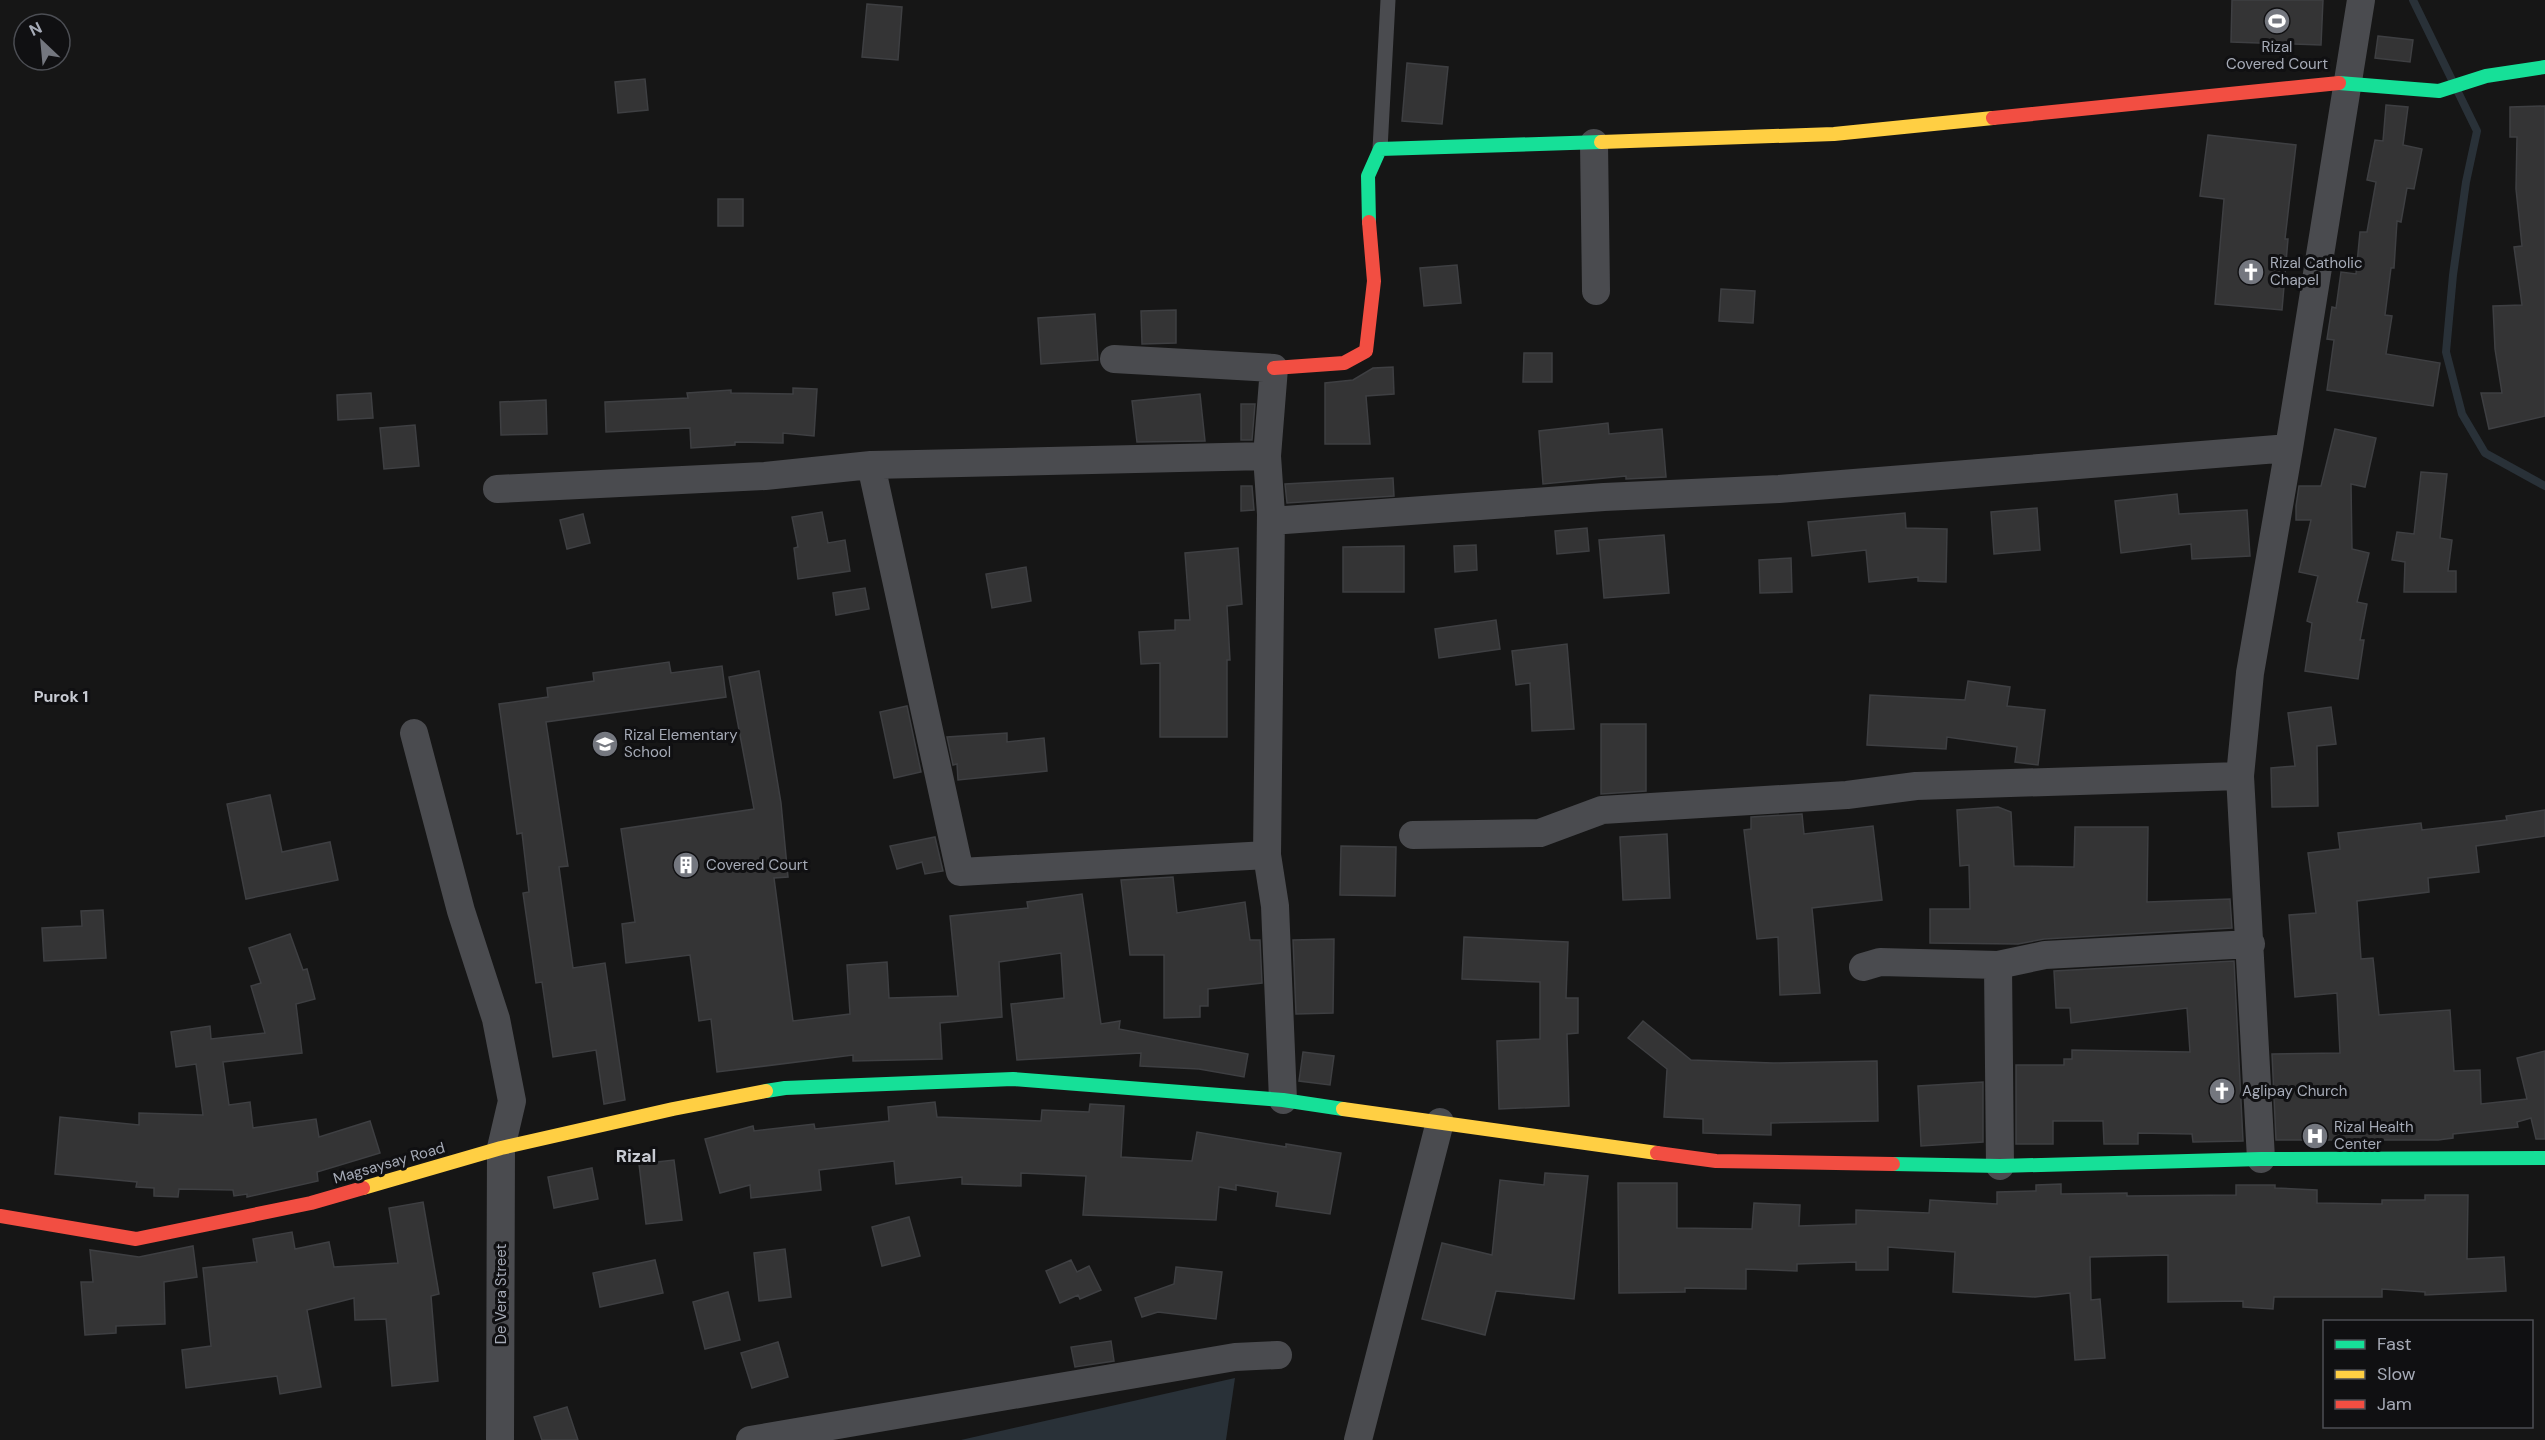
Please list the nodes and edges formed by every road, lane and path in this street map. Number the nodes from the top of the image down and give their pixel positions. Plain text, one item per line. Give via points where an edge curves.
1 (1388, 0) edge
2 (2361, 0) edge
3 (2545, 66) edge
4 (2349, 82) junction
5 (1594, 143) junction
6 (1380, 149) junction
7 (1596, 291) dead end
8 (1114, 359) dead end
9 (1274, 368) junction
10 (2289, 448) junction
11 (1267, 456) junction
12 (871, 465) junction
13 (497, 489) dead end
14 (1271, 521) junction
15 (414, 733) dead end
16 (2240, 776) junction
17 (1413, 835) dead end
18 (1267, 855) junction
19 (2251, 944) junction
20 (1998, 965) junction
21 (1863, 967) dead end
22 (1283, 1100) junction
23 (1440, 1122) junction
24 (501, 1148) junction
25 (2545, 1158) edge
26 (2261, 1159) junction
27 (2000, 1166) junction
28 (0, 1216) edge
29 (1278, 1355) dead end
30 (500, 1440) edge
31 (750, 1440) edge
32 (1358, 1440) edge

1 - 6 lane
2 - 4 street
3 - 4 street via 2486,76 2439,92
4 - 5 street via 1834,134
4 - 10 street
5 - 6 street
5 - 7 street
6 - 9 street via 1368,176 1374,280 1366,351 1344,363
8 - 9 street
9 - 11 street
10 - 14 street via 1779,489
10 - 16 street via 2250,673
11 - 12 street
11 - 14 street
12 - 13 street via 765,476
12 - 18 street via 960,872
14 - 18 street
15 - 24 street, De Vera Street via 461,911 496,1019 512,1101
16 - 17 street via 1916,786 1847,795 1602,810 1540,832
16 - 19 street
18 - 22 street via 1275,906
19 - 20 street via 2045,955
19 - 26 street
20 - 21 street via 1880,962
20 - 27 street
22 - 23 street, Magsaysay Road
22 - 24 street, Magsaysay Road via 1012,1079 785,1088
23 - 27 street, Magsaysay Road via 1716,1161
23 - 32 street
24 - 28 street, Magsaysay Road via 311,1203 136,1239
24 - 30 street, De Vera Street
25 - 26 street, Magsaysay Road
26 - 27 street, Magsaysay Road
29 - 31 street via 1224,1359

